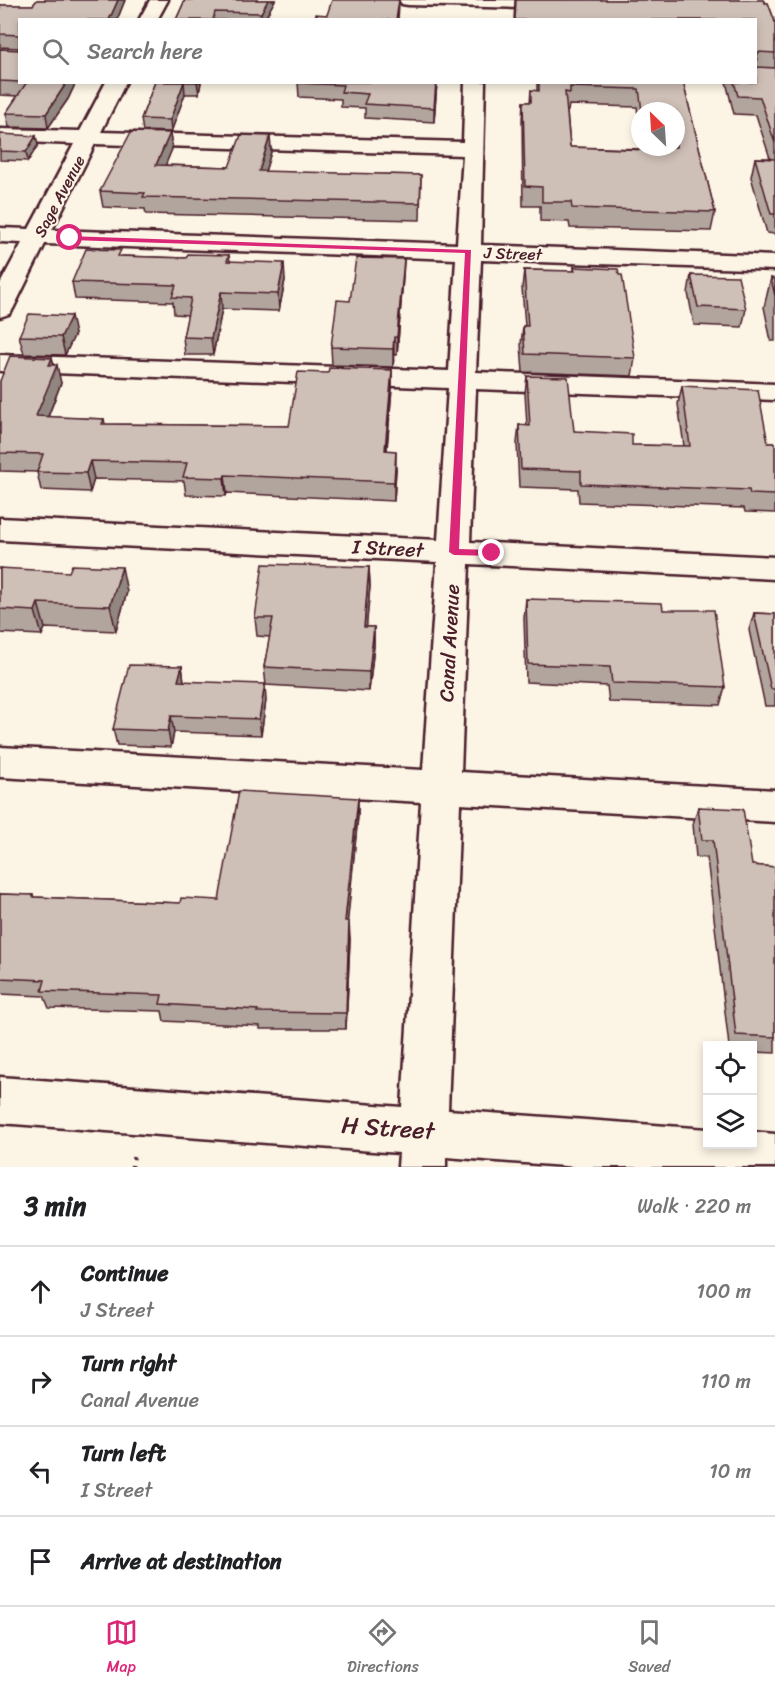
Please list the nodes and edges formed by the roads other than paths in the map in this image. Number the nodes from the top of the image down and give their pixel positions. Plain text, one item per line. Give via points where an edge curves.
1 (159, 0) edge
2 (408, 0) edge
3 (572, 4) edge
4 (478, 7) edge
5 (149, 18) edge
6 (115, 84) edge
7 (475, 84) edge
8 (0, 135) edge
9 (89, 138) junction
10 (474, 149) junction
11 (0, 235) edge
12 (37, 237) junction
13 (469, 251) junction
14 (775, 263) edge
15 (0, 309) edge
16 (0, 363) edge
17 (462, 381) junction
18 (775, 392) edge
19 (0, 530) edge
20 (454, 552) junction
21 (775, 568) edge
22 (0, 762) edge
23 (441, 788) junction
24 (775, 806) edge
25 (0, 1100) edge
26 (423, 1149) edge
27 (775, 1158) edge

1 - 5 street
2 - 4 street
3 - 4 street
6 - 9 street, Sage Avenue
7 - 10 street, Canal Avenue
8 - 9 street
9 - 10 street
9 - 12 street, Sage Avenue
10 - 13 street, Canal Avenue
11 - 12 street, J Street
12 - 13 street, J Street
12 - 15 street, Sage Avenue
13 - 14 street, J Street
13 - 17 street, Canal Avenue
16 - 17 street
17 - 18 street
17 - 20 street, Canal Avenue
19 - 20 street, I Street
20 - 21 street, I Street
20 - 23 street, Canal Avenue
22 - 23 street
23 - 24 street
23 - 26 street, Canal Avenue
25 - 26 street, H Street
26 - 27 street, H Street

